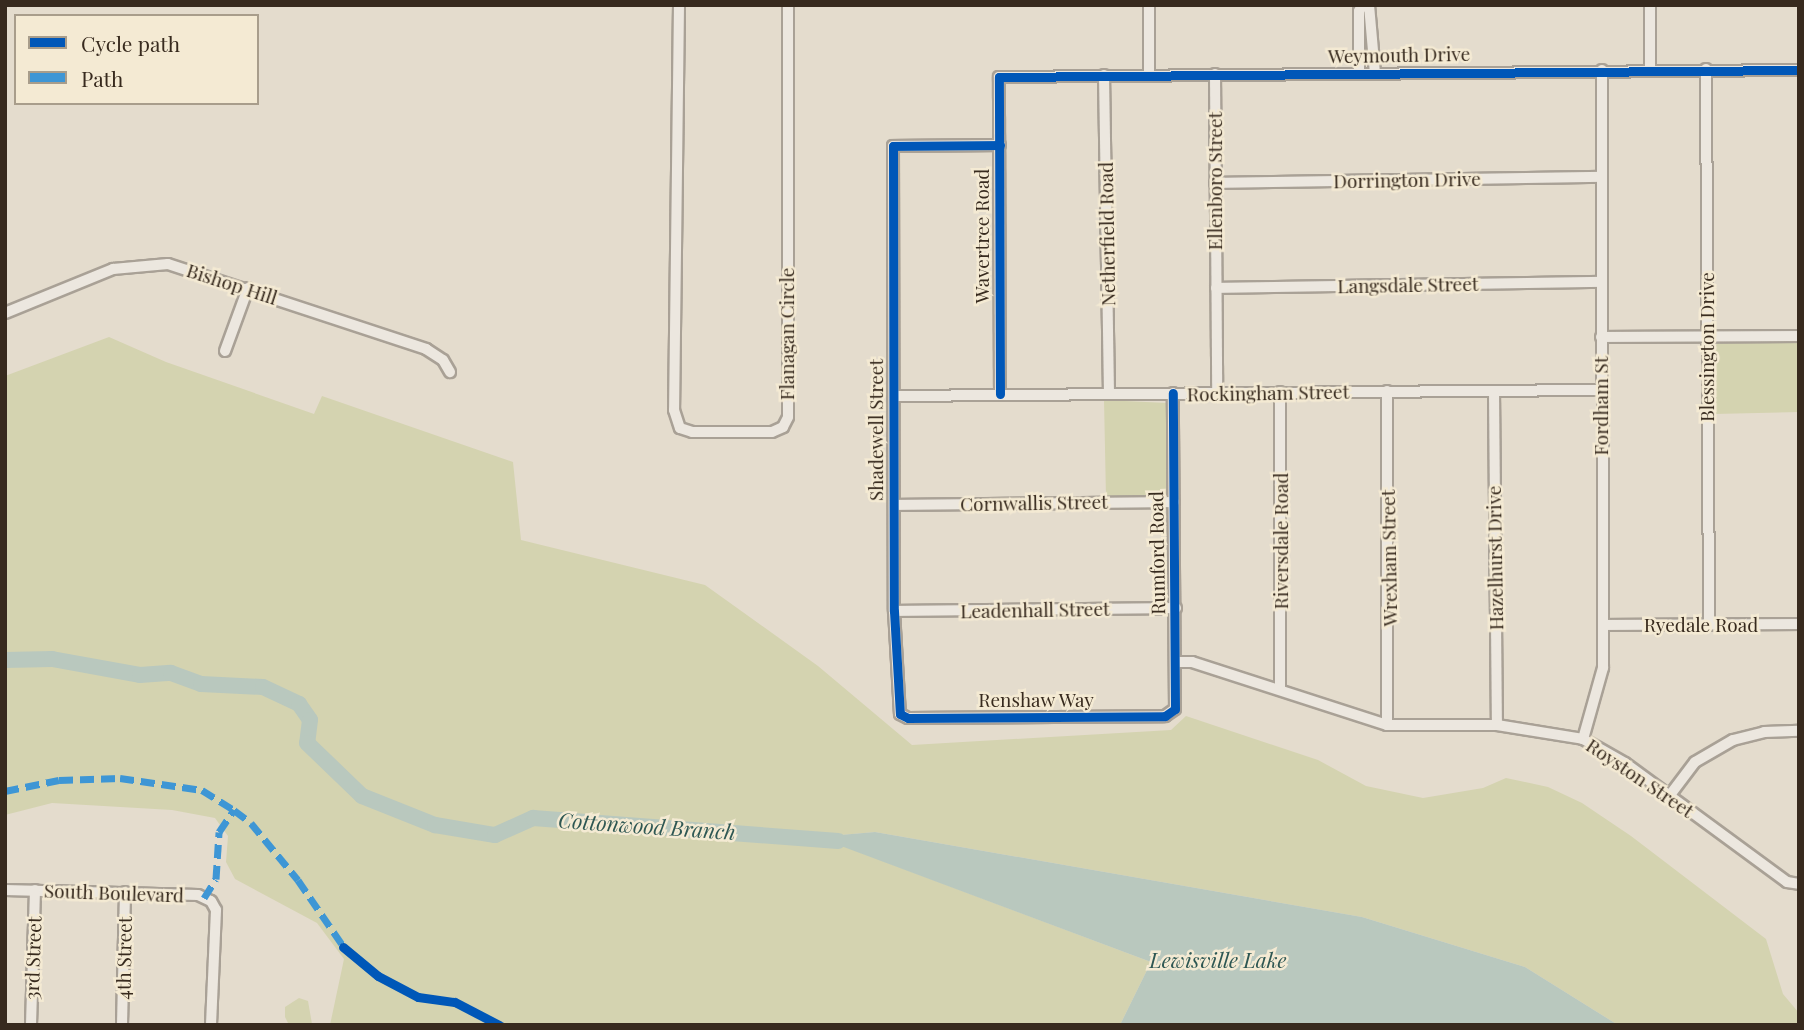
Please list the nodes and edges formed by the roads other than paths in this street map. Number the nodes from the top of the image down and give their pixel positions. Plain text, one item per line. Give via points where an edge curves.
1 (679, 5) edge
2 (788, 5) edge
3 (1149, 5) edge
4 (1363, 5) edge
5 (1369, 5) edge
6 (1650, 5) edge
7 (1706, 69) junction
8 (1602, 70) junction
9 (1650, 70) junction
10 (1799, 70) edge
11 (1359, 73) junction
12 (1375, 73) junction
13 (1149, 74) junction
14 (1214, 74) junction
15 (1104, 75) junction
16 (999, 77) joint
17 (1000, 145) junction
18 (1600, 177) junction
19 (1215, 183) junction
20 (1601, 282) junction
21 (248, 288) junction
22 (1216, 288) junction
23 (5, 313) edge
24 (1799, 335) edge
25 (1707, 336) junction
26 (1601, 337) junction
27 (225, 351) dead end
28 (450, 372) dead end
29 (1601, 390) junction
30 (1387, 391) junction
31 (1494, 391) junction
32 (1280, 392) junction
33 (1173, 393) junction
34 (1217, 393) junction
35 (1000, 394) junction
36 (1109, 394) junction
37 (894, 396) junction
38 (1174, 502) junction
39 (894, 505) junction
40 (1176, 608) junction
41 (894, 611) junction
42 (1799, 624) edge
43 (1603, 625) junction
44 (1709, 625) junction
45 (1176, 662) junction
46 (1280, 690) junction
47 (1172, 712) joint
48 (900, 714) joint
49 (1387, 725) junction
50 (1497, 725) junction
51 (1799, 732) edge
52 (1583, 738) junction
53 (1670, 795) junction
54 (1799, 884) edge
55 (5, 890) edge
56 (34, 890) junction
57 (125, 892) junction
58 (31, 1025) edge
59 (122, 1025) edge
60 (211, 1025) edge

1 - 2 street, Flanagan Circle via 674,411 680,428 692,432 772,432 783,427 788,417
3 - 13 street
4 - 11 street via 1359,11
5 - 12 street
6 - 9 street
7 - 9 street, Weymouth Drive
7 - 10 street, Weymouth Drive
7 - 25 street, Blessington Drive
8 - 9 street, Weymouth Drive
8 - 12 street, Weymouth Drive
8 - 18 street, Fordham St
11 - 12 street, Weymouth Drive
11 - 14 street, Weymouth Drive
13 - 14 street, Weymouth Drive
13 - 15 street, Weymouth Drive
14 - 19 street, Ellenboro Street
15 - 16 street, Weymouth Drive
15 - 36 street, Netherfield Road
16 - 17 street, Wavertree Road
17 - 35 street, Wavertree Road
17 - 37 street, Shadewell Street via 893,146
18 - 19 street, Dorrington Drive
18 - 20 street, Fordham St
19 - 22 street, Ellenboro Street
20 - 22 street, Langsdale Street
20 - 26 street, Fordham St
21 - 23 street, Bishop Hill via 193,269 138,265 113,269
21 - 27 street
21 - 28 street, Bishop Hill via 426,349 443,360
22 - 34 street, Ellenboro Street
24 - 25 street
25 - 26 street
25 - 44 street, Blessington Drive
26 - 29 street, Fordham St
29 - 31 street, Rockingham Street
29 - 43 street, Fordham St
30 - 31 street, Rockingham Street
30 - 32 street, Rockingham Street
30 - 49 street, Wrexham Street
31 - 50 street, Hazelhurst Drive
32 - 34 street, Rockingham Street
32 - 46 street, Riversdale Road
33 - 34 street, Rockingham Street
33 - 36 street, Rockingham Street
33 - 38 street, Rumford Road
35 - 36 street, Rockingham Street
35 - 37 street, Rockingham Street
37 - 39 street, Shadewell Street
38 - 39 street, Cornwallis Street
38 - 40 street, Rumford Road
39 - 41 street, Shadewell Street
40 - 41 street, Leadenhall Street
40 - 45 street, Rumford Road
41 - 48 street, Shadewell Street
42 - 44 street, Ryedale Road
43 - 44 street, Ryedale Road
43 - 52 street, Fordham St via 1600,693
45 - 46 street, Royston Street via 1192,662
45 - 47 street, Rumford Road via 1177,702
46 - 49 street, Royston Street
47 - 48 street, Renshaw Way via 1152,716 908,718
49 - 50 street, Royston Street
50 - 52 street, Royston Street
51 - 53 street via 1764,732 1733,740 1695,762
52 - 53 street, Royston Street
53 - 54 street, Royston Street via 1758,863 1787,882
55 - 56 street, South Boulevard
56 - 57 street, South Boulevard
56 - 58 street, 3rd Street
57 - 59 street, 4th Street
57 - 60 street, South Boulevard via 198,895 211,901 216,911

